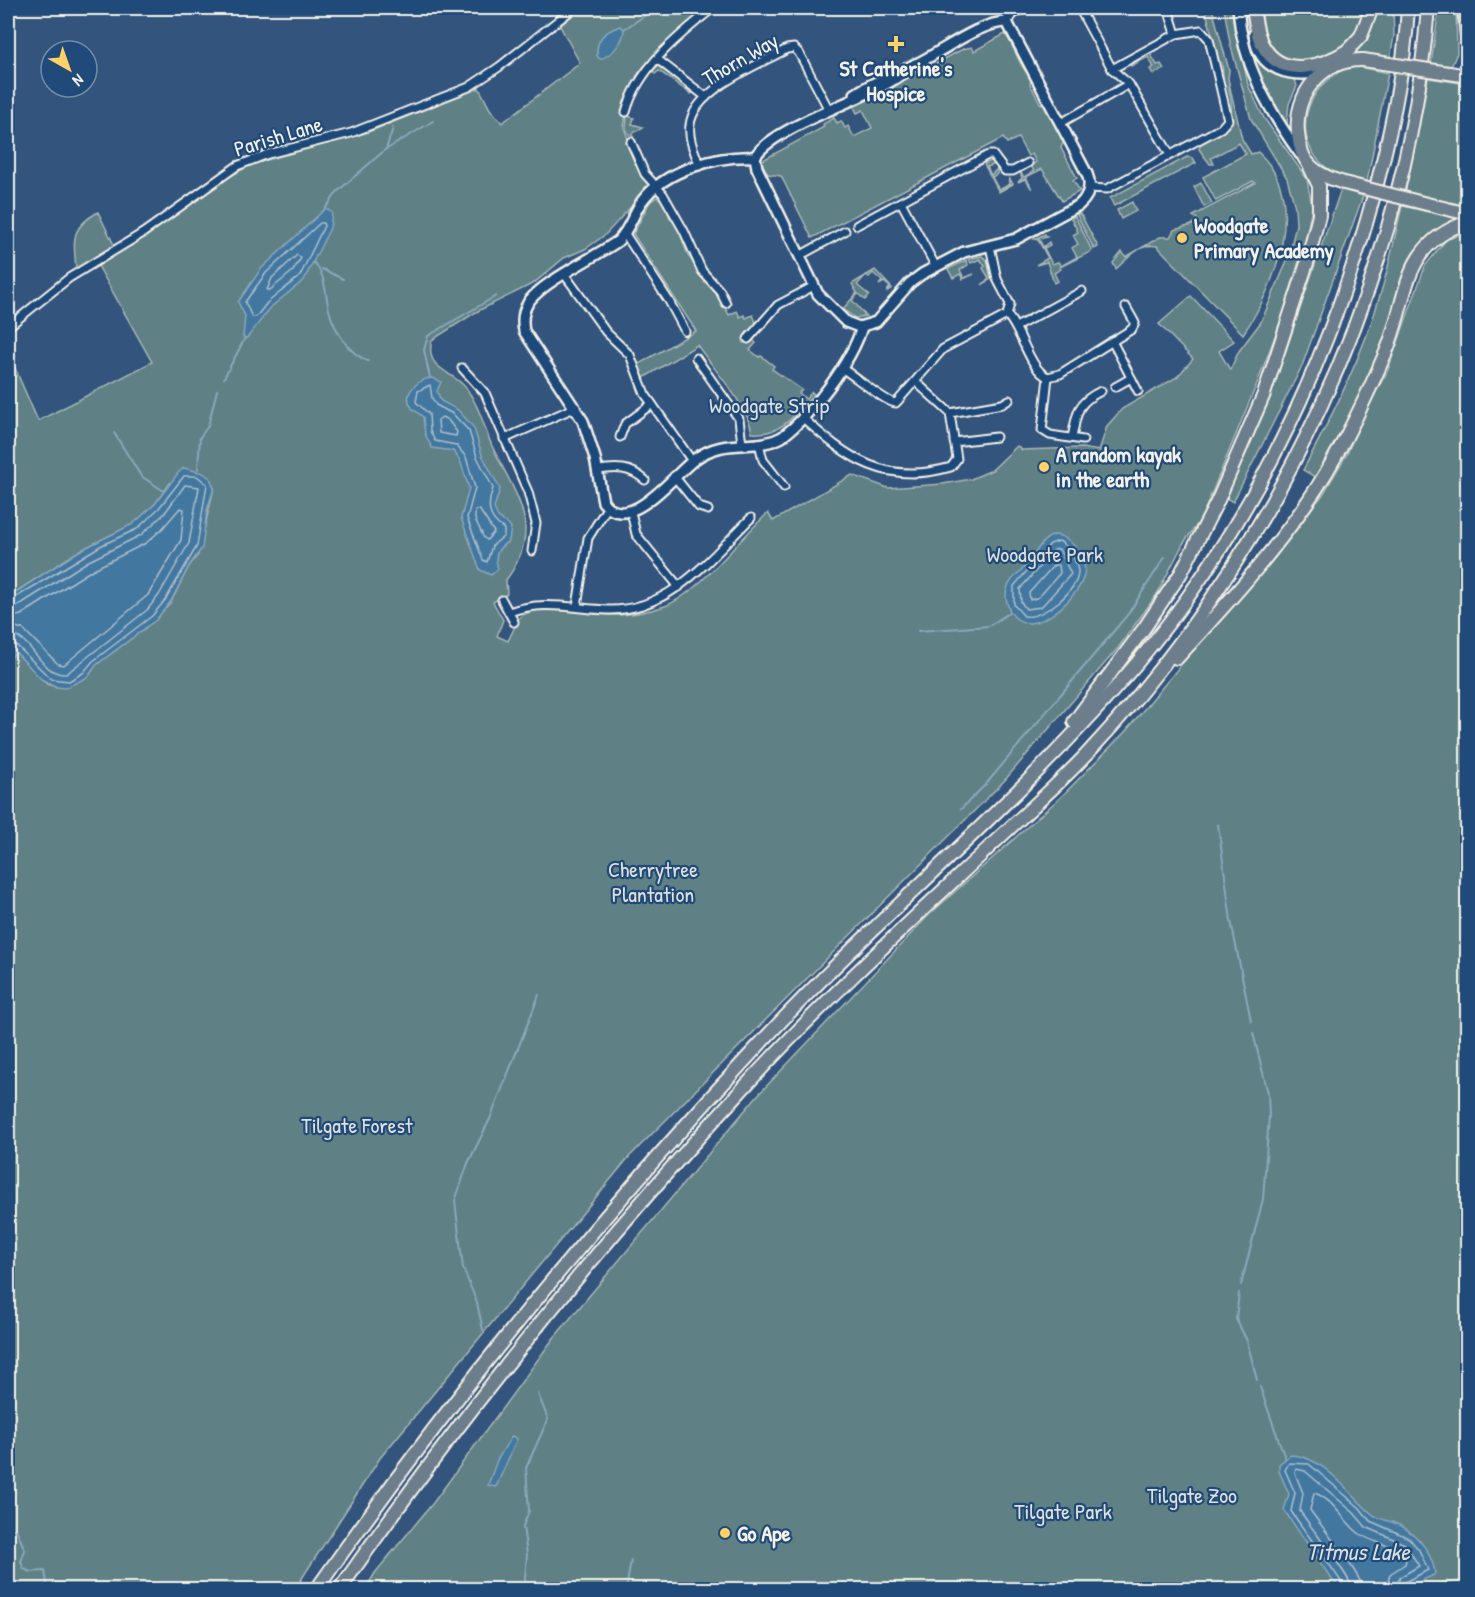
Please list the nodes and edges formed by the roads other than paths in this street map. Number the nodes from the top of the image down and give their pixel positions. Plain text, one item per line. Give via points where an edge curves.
1 (574, 8) edge
2 (713, 8) edge
3 (1021, 8) edge
4 (1079, 8) edge
5 (1168, 8) edge
6 (1238, 8) edge
7 (1252, 8) edge
8 (1372, 8) edge
9 (1408, 8) edge
10 (1428, 8) edge
11 (1464, 8) edge
12 (1007, 22) junction
13 (1176, 34) junction
14 (1467, 47) edge
15 (1350, 49) junction
16 (657, 59) junction
17 (1112, 69) junction
18 (1324, 71) junction
19 (1467, 76) edge
20 (1129, 84) junction
21 (706, 97) junction
22 (829, 110) junction
23 (626, 111) dead end
24 (1060, 123) junction
25 (631, 142) dead end
26 (1170, 155) junction
27 (755, 157) junction
28 (1028, 162) dead end
29 (1307, 162) junction
30 (699, 166) junction
31 (658, 187) junction
32 (1089, 188) junction
33 (901, 202) junction
34 (1467, 214) edge
35 (1467, 222) edge
36 (857, 225) dead end
37 (845, 231) dead end
38 (624, 234) junction
39 (990, 246) junction
40 (801, 255) junction
41 (936, 267) junction
42 (565, 275) junction
43 (814, 286) junction
44 (1082, 291) dead end
45 (726, 303) dead end
46 (1126, 307) dead end
47 (1007, 315) junction
48 (8, 327) edge
49 (862, 327) junction
50 (1016, 327) junction
51 (685, 331) dead end
52 (748, 339) dead end
53 (1112, 341) junction
54 (696, 358) dead end
55 (462, 368) dead end
56 (843, 369) junction
57 (1048, 377) junction
58 (1131, 378) junction
59 (916, 382) junction
60 (1116, 387) dead end
61 (1101, 391) dead end
62 (1138, 391) dead end
63 (1009, 400) dead end
64 (652, 404) junction
65 (577, 409) junction
66 (950, 413) junction
67 (802, 417) junction
68 (620, 437) dead end
69 (996, 437) dead end
70 (1072, 438) junction
71 (504, 439) junction
72 (1083, 440) dead end
73 (954, 442) junction
74 (759, 443) junction
75 (742, 444) junction
76 (692, 461) junction
77 (598, 470) junction
78 (674, 476) junction
79 (645, 480) dead end
80 (784, 487) dead end
81 (607, 508) junction
82 (708, 510) dead end
83 (631, 512) junction
84 (751, 518) dead end
85 (532, 551) dead end
86 (679, 587) junction
87 (502, 600) dead end
88 (577, 606) junction
89 (509, 612) junction
90 (514, 622) dead end
91 (1090, 750) junction
92 (1029, 779) junction
93 (316, 1590) edge
94 (339, 1590) edge

1 - 48 street, Parish Lane via 469,87 351,133 278,151 237,166 143,233 69,278
2 - 16 street
3 - 12 street
4 - 17 street
5 - 13 street
6 - 29 street via 1255,81
7 - 15 highway via 1262,45 1282,63 1316,66
7 - 18 street via 1255,43 1266,62 1292,75
8 - 15 highway via 1364,32
9 - 92 highway via 1402,65 1380,176 1352,271 1326,343 1272,461 1203,576 1165,627 1119,685
10 - 91 highway via 1419,85 1400,179 1365,297 1322,404 1283,481 1213,596 1170,655
11 - 14 highway
12 - 22 street via 988,26 915,64 889,83
12 - 24 street
13 - 17 street
13 - 26 street via 1198,29 1208,36 1229,116 1221,128
15 - 18 highway
16 - 21 street
16 - 23 street via 635,89
17 - 20 street
18 - 19 highway, bridge via 1347,61 1363,60
18 - 29 highway via 1306,92 1298,111 1298,136
20 - 24 street
20 - 26 street
21 - 22 street, Thorn Way via 716,87 794,48
21 - 30 street, Thorn Way via 690,122 691,143
22 - 27 street via 765,145
24 - 32 street via 1087,174
25 - 31 street via 645,174
26 - 32 street via 1107,189
27 - 30 street via 729,157
27 - 40 street
28 - 33 street via 1005,171 993,155 988,155
29 - 34 highway, bridge via 1324,176 1344,183
29 - 92 highway via 1318,182 1321,198 1307,263 1264,394 1218,500 1158,608
30 - 31 street
31 - 38 street via 642,202
31 - 45 street via 702,271
32 - 39 street via 1079,205 1016,239
33 - 36 street
33 - 41 street
35 - 91 highway via 1433,239 1414,262 1387,350 1306,505 1221,609
37 - 40 street
38 - 42 street
38 - 51 street
39 - 41 street via 964,252
39 - 47 street via 997,279 1010,304
40 - 43 street
41 - 49 street via 910,283 876,322
42 - 64 street via 606,332 630,355 638,382
42 - 65 street via 531,298 523,324 528,339
43 - 49 street via 846,322
43 - 52 street via 778,305
44 - 50 street
46 - 53 street via 1135,323 1129,332
47 - 50 street
47 - 59 street via 944,350
49 - 56 street
50 - 57 street via 1038,369
53 - 57 street via 1060,374
53 - 58 street
54 - 75 street via 739,419
55 - 71 street via 485,393
56 - 59 street via 892,404
56 - 67 street
57 - 70 street via 1041,427 1047,434
58 - 60 street
58 - 62 street
59 - 66 street
61 - 70 street via 1080,406
63 - 66 street
64 - 68 street via 625,424
64 - 76 street
65 - 71 street
65 - 77 street
66 - 73 street
67 - 73 street via 850,457 899,474 953,466 957,462
67 - 74 street via 779,439
69 - 73 street
70 - 72 street
71 - 85 street via 535,512
74 - 75 street
74 - 80 street via 763,460
75 - 76 street via 718,447
76 - 78 street
77 - 79 street via 623,468
77 - 81 street via 600,496
78 - 82 street via 699,507
78 - 83 street
81 - 83 street
81 - 88 street via 588,538
83 - 86 street via 636,534
84 - 86 street
86 - 88 street via 662,598 634,607 608,610
87 - 89 street
88 - 89 street via 540,604
89 - 90 street
91 - 94 highway via 893,937 748,1083 558,1300 406,1493
92 - 93 highway via 863,938 662,1150 542,1291 394,1479

